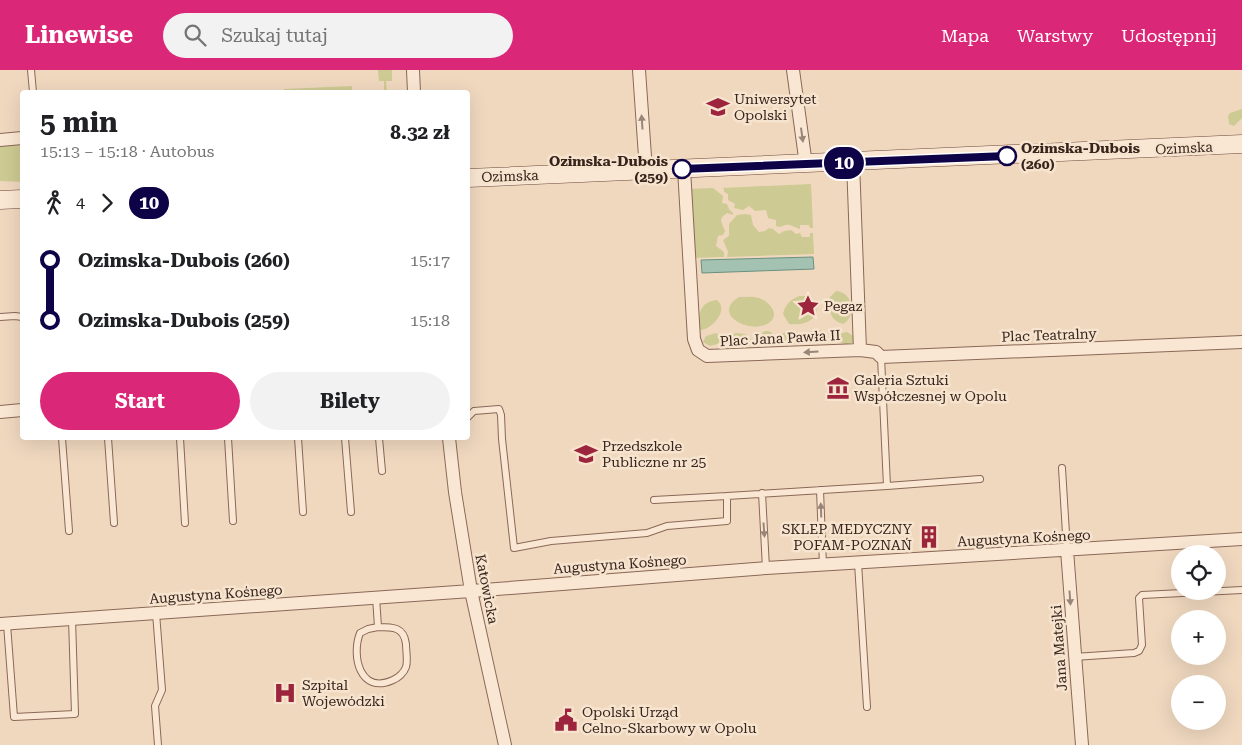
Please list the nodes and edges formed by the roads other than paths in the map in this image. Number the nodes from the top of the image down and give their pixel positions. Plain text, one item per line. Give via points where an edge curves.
1 (31, 70) edge
2 (413, 70) edge
3 (639, 70) edge
4 (793, 70) edge
5 (33, 90) edge
6 (414, 90) edge
7 (20, 138) edge
8 (0, 140) edge
9 (1242, 144) edge
10 (853, 162) junction
11 (806, 165) junction
12 (684, 169) junction
13 (646, 171) junction
14 (470, 178) edge
15 (20, 199) edge
16 (0, 200) edge
17 (20, 317) edge
18 (0, 318) edge
19 (1242, 342) edge
20 (860, 350) junction
21 (881, 357) junction
22 (20, 410) edge
23 (0, 412) edge
24 (470, 415) edge
25 (62, 440) edge
26 (108, 440) edge
27 (180, 440) edge
28 (228, 440) edge
29 (298, 440) edge
30 (345, 440) edge
31 (379, 440) edge
32 (449, 440) edge
33 (1062, 468) dead end
34 (382, 471) dead end
35 (980, 480) dead end
36 (887, 486) junction
37 (820, 490) junction
38 (762, 493) junction
39 (726, 496) junction
40 (654, 500) dead end
41 (303, 512) dead end
42 (351, 512) dead end
43 (233, 520) dead end
44 (114, 523) dead end
45 (185, 523) dead end
46 (69, 530) dead end
47 (1242, 539) edge
48 (1067, 550) junction
49 (858, 563) junction
50 (823, 565) junction
51 (766, 568) junction
52 (1242, 590) edge
53 (471, 591) junction
54 (376, 598) junction
55 (156, 613) junction
56 (72, 619) junction
57 (3, 624) edge
58 (378, 627) junction
59 (1074, 657) junction
60 (867, 707) dead end
61 (158, 745) edge
62 (505, 745) edge
63 (1082, 745) edge

1 - 5 lane
2 - 6 street
13 -> 3 street
4 -> 11 street
7 - 8 street
9 - 10 main road, Ozimska
10 - 11 main road, Ozimska
10 - 20 street, Plac Jana Pawła II
11 - 12 main road, Ozimska
12 - 13 main road, Ozimska
20 -> 12 street, Plac Jana Pawła II via 707,356 701,353 696,345 692,310
13 - 14 main road, Ozimska
15 - 16 main road
17 - 18 lane
19 - 21 street, Plac Teatralny
20 - 21 street, Plac Teatralny via 876,352
21 - 36 lane
22 - 23 street
24 - 39 lane via 474,411 499,409 501,415 514,548 551,541 646,533 667,526 727,521
25 - 46 lane
26 - 44 lane
27 - 45 lane
28 - 43 lane
29 - 41 lane
30 - 42 lane
31 - 34 lane
32 - 53 street, Katowicka
33 - 48 lane
35 - 36 lane
36 - 37 lane
37 - 38 lane
50 -> 37 lane
38 - 39 lane
38 -> 51 lane
39 - 40 lane
47 - 48 street, Augustyna Kośnego
48 - 49 street, Augustyna Kośnego
48 -> 59 street, Jana Matejki
49 - 50 street, Augustyna Kośnego
49 - 60 lane
50 - 51 street, Augustyna Kośnego
51 - 53 street, Augustyna Kośnego
52 - 59 lane via 1142,595 1139,598 1142,645 1139,651
53 - 54 street, Augustyna Kośnego
53 - 62 street, Katowicka
54 - 55 street, Augustyna Kośnego
54 - 58 lane
55 - 56 street, Augustyna Kośnego
55 - 61 lane via 162,690 155,706
56 - 57 street, Augustyna Kośnego
56 - 57 lane via 75,714 14,717
58 - 58 lane via 360,633 357,641 358,667 362,676 378,684 396,679 407,666 404,635 399,629
59 - 63 street, Jana Matejki

